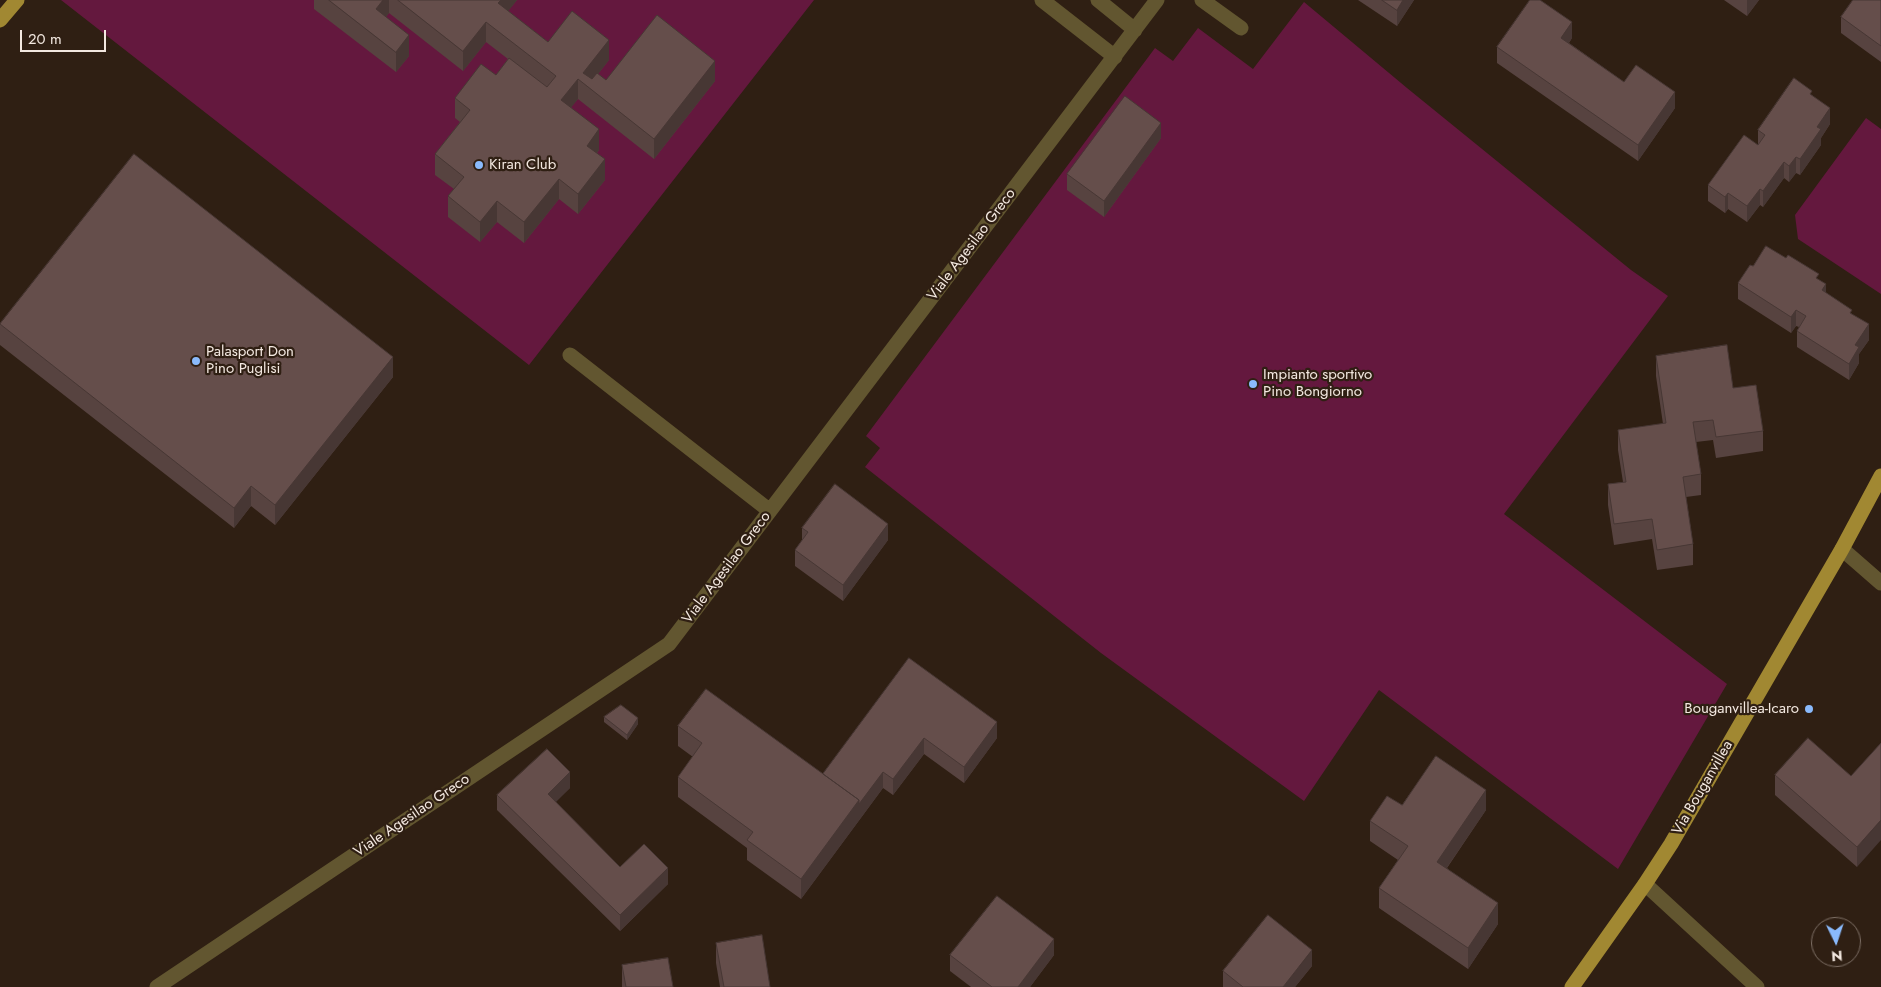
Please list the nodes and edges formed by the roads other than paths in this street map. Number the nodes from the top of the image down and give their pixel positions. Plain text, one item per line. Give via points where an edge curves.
1 (16, 0) edge
2 (1042, 0) edge
3 (1098, 0) edge
4 (1156, 0) edge
5 (1202, 0) edge
6 (0, 20) edge
7 (1241, 28) dead end
8 (1135, 30) junction
9 (1115, 57) junction
10 (570, 355) dead end
11 (1881, 476) edge
12 (770, 511) junction
13 (1842, 548) junction
14 (1881, 583) edge
15 (1645, 884) junction
16 (157, 987) edge
17 (1572, 987) edge
18 (1757, 987) edge

1 - 6 main road
2 - 9 street
3 - 8 street
4 - 8 street, Viale Agesilao Greco
5 - 7 street
8 - 9 street, Viale Agesilao Greco
9 - 12 street, Viale Agesilao Greco
10 - 12 street
11 - 13 main road, Via Bouganvillea
12 - 16 street, Viale Agesilao Greco via 669,644
13 - 14 street
13 - 15 main road, Via Bouganvillea
15 - 17 main road, Via Bouganvillea
15 - 18 street

